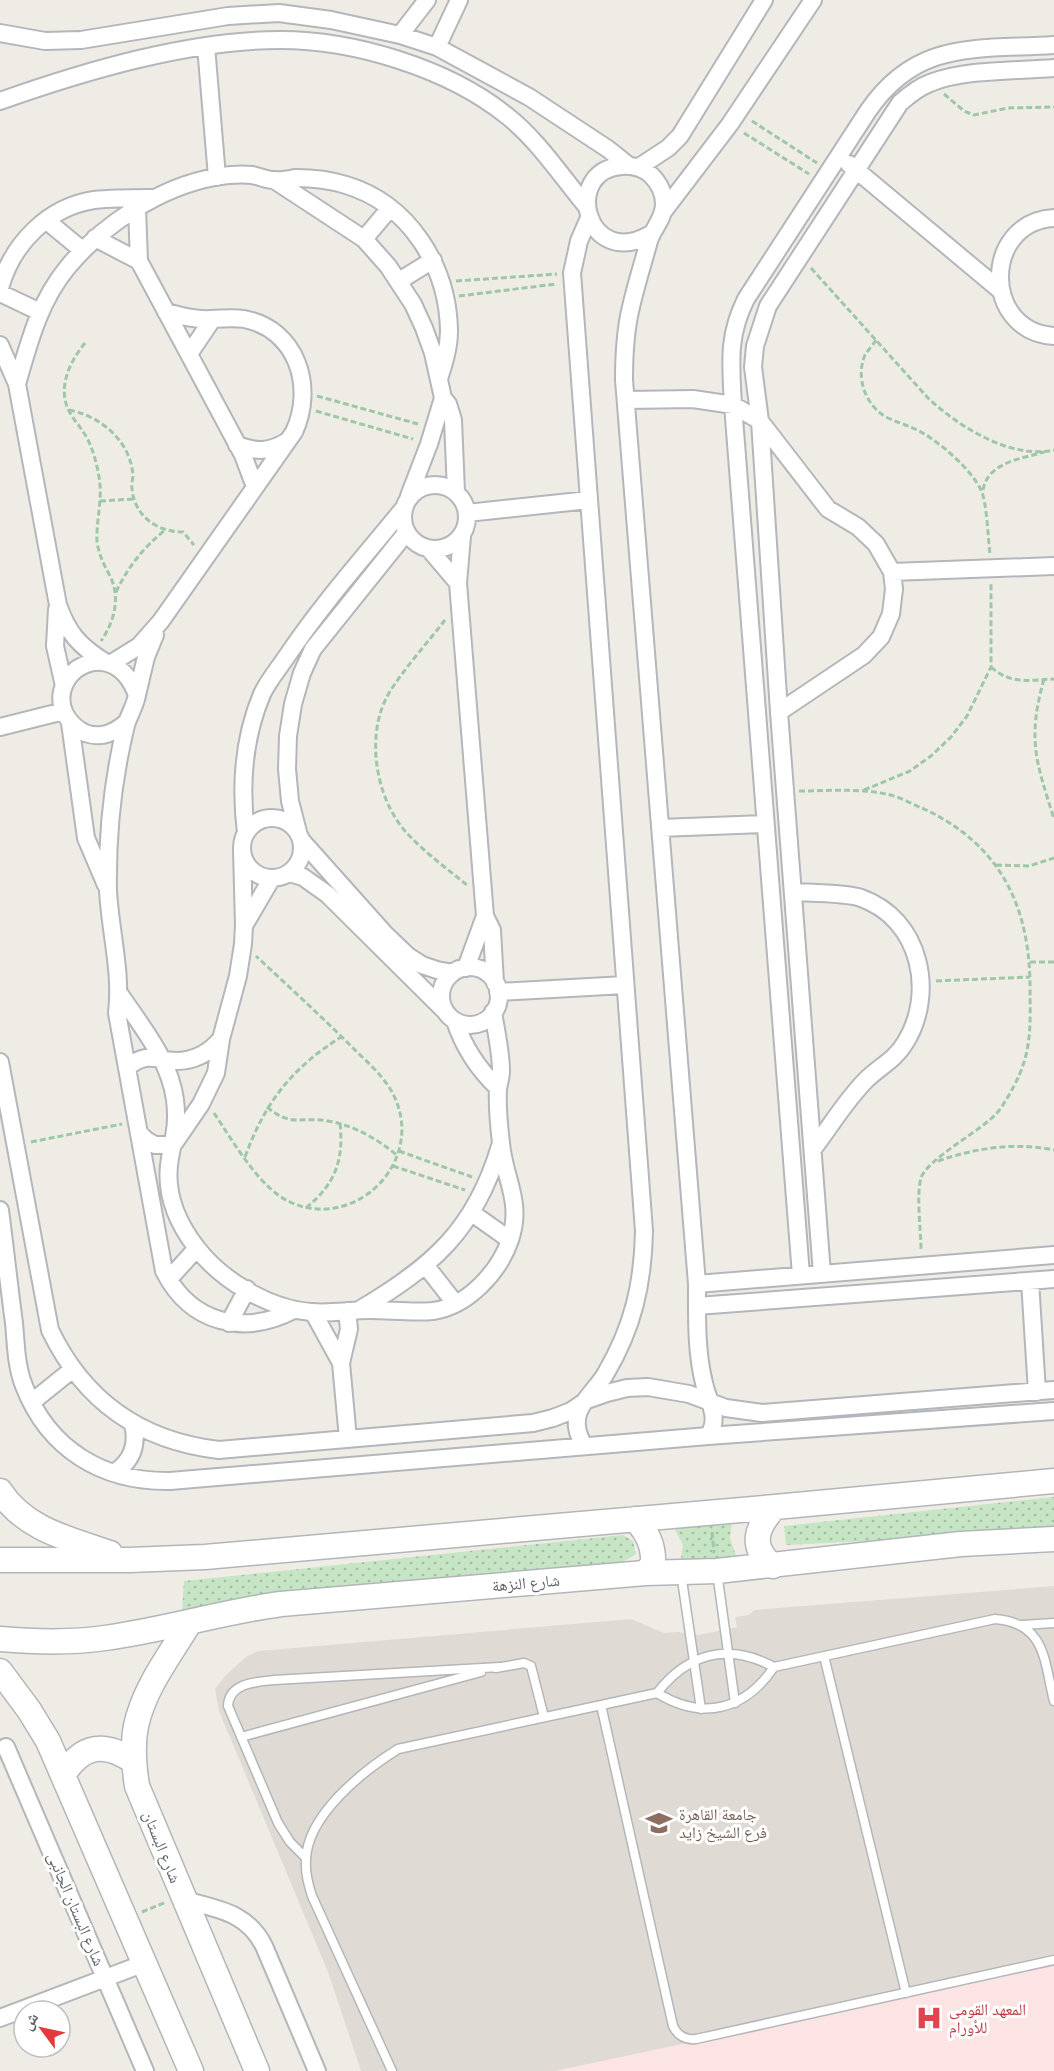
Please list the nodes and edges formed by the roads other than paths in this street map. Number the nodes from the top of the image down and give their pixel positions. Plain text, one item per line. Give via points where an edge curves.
1 (427, 0) edge
2 (459, 0) edge
3 (813, 0) edge
4 (757, 4) edge
5 (281, 7) edge
6 (0, 33) edge
7 (400, 35) junction
8 (1054, 45) edge
9 (206, 46) junction
10 (437, 47) junction
11 (1054, 68) edge
12 (0, 101) edge
13 (839, 156) junction
14 (633, 166) junction
15 (856, 170) junction
16 (217, 177) junction
17 (274, 180) junction
18 (158, 198) junction
19 (137, 208) junction
20 (390, 208) junction
21 (663, 212) junction
22 (588, 213) junction
23 (1054, 218) edge
24 (47, 221) junction
25 (651, 234) junction
26 (95, 238) junction
27 (364, 239) junction
28 (82, 250) junction
29 (433, 260) junction
30 (139, 261) junction
31 (399, 281) junction
32 (0, 288) edge
33 (1000, 290) junction
34 (0, 293) edge
35 (40, 312) junction
36 (166, 312) junction
37 (212, 320) junction
38 (1054, 336) edge
39 (0, 345) edge
40 (189, 354) junction
41 (439, 379) junction
42 (17, 384) junction
43 (443, 398) junction
44 (626, 400) junction
45 (733, 405) junction
46 (760, 421) junction
47 (286, 442) junction
48 (237, 445) junction
49 (255, 487) junction
50 (456, 492) junction
51 (589, 500) junction
52 (405, 505) junction
53 (467, 513) junction
54 (406, 533) junction
55 (462, 536) junction
56 (430, 549) junction
57 (1054, 566) edge
58 (892, 572) junction
59 (458, 583) junction
60 (58, 605) junction
61 (162, 621) junction
62 (298, 639) junction
63 (313, 649) junction
64 (108, 663) junction
65 (64, 686) junction
66 (137, 695) junction
67 (779, 712) junction
68 (67, 717) junction
69 (127, 722) junction
70 (0, 727) edge
71 (765, 824) junction
72 (660, 828) junction
73 (246, 833) junction
74 (300, 836) junction
75 (242, 850) junction
76 (289, 873) junction
77 (272, 878) junction
78 (108, 891) junction
79 (793, 892) junction
80 (484, 908) junction
81 (244, 925) junction
82 (380, 938) junction
83 (459, 970) junction
84 (625, 985) junction
85 (497, 987) junction
86 (119, 993) junction
87 (493, 1012) junction
88 (450, 1016) junction
89 (221, 1039) junction
90 (162, 1059) junction
91 (0, 1062) edge
92 (127, 1068) junction
93 (498, 1088) junction
94 (138, 1127) junction
95 (175, 1142) junction
96 (501, 1145) junction
97 (813, 1149) junction
98 (0, 1210) edge
99 (472, 1213) junction
100 (510, 1240) junction
101 (197, 1248) junction
102 (1054, 1255) edge
103 (426, 1266) junction
104 (822, 1274) junction
105 (801, 1275) junction
106 (168, 1279) junction
107 (1054, 1279) edge
108 (1030, 1281) junction
109 (697, 1284) junction
110 (247, 1289) junction
111 (455, 1303) junction
112 (697, 1306) junction
113 (294, 1310) junction
114 (353, 1311) junction
115 (313, 1312) junction
116 (229, 1323) junction
117 (341, 1363) junction
118 (73, 1369) junction
119 (1054, 1390) edge
120 (1037, 1392) junction
121 (587, 1400) junction
122 (32, 1402) junction
123 (709, 1402) junction
124 (1054, 1411) edge
125 (133, 1424) junction
126 (708, 1436) junction
127 (348, 1439) junction
128 (584, 1446) junction
129 (114, 1473) junction
130 (1054, 1481) edge
131 (0, 1491) edge
132 (775, 1508) junction
133 (635, 1519) junction
134 (1054, 1539) edge
135 (0, 1560) edge
136 (129, 1560) junction
137 (773, 1566) junction
138 (717, 1571) junction
139 (645, 1573) junction
140 (681, 1573) junction
141 (190, 1622) junction
142 (1054, 1623) edge
143 (1022, 1625) junction
144 (0, 1639) edge
145 (729, 1653) junction
146 (824, 1656) junction
147 (694, 1661) junction
148 (500, 1667) junction
149 (774, 1667) junction
150 (0, 1671) edge
151 (1051, 1676) edge
152 (657, 1693) junction
153 (1054, 1701) edge
154 (735, 1703) junction
155 (601, 1704) junction
156 (701, 1709) junction
157 (544, 1717) junction
158 (241, 1737) junction
159 (6, 1747) dead end
160 (133, 1761) junction
161 (63, 1775) junction
162 (305, 1857) junction
163 (184, 1900) junction
164 (1054, 1960) edge
165 (145, 1964) junction
166 (105, 1978) junction
167 (906, 1993) junction
168 (0, 2018) edge
169 (145, 2071) edge
170 (191, 2071) edge
171 (257, 2071) edge
172 (317, 2071) edge
173 (392, 2071) edge

1 - 7 street
2 - 10 street
3 - 21 street via 734,118
4 - 14 street via 680,136 668,148
5 - 6 street via 81,40 45,42
5 - 7 street
7 - 10 street
8 - 13 street via 948,53 929,58 910,68 880,94
9 - 12 street via 62,79
9 - 16 street
9 - 22 street via 290,41 346,48 413,64 476,94 506,115 531,138
10 - 14 street via 529,97
11 - 15 street via 962,74 930,83 900,104
13 - 15 street
13 - 45 street via 736,317 731,337
14 - 21 street via 656,180 662,190
14 - 22 street via 617,166 597,177 587,196
15 - 33 street
15 - 46 street via 768,306 755,346 753,367
16 - 17 street via 253,175
16 - 18 street via 186,184
17 - 20 street via 323,180 369,195
17 - 27 street
18 - 19 street
18 - 24 street via 93,200 61,211
19 - 26 street
19 - 30 street
20 - 27 street
20 - 29 street via 414,232
21 - 25 street
22 - 25 street via 594,228 612,241 634,242
22 - 51 street via 573,278
23 - 33 street via 1035,222 1013,238 1000,263
24 - 28 street
24 - 32 street via 20,244
25 - 44 street via 630,309 625,344
26 - 28 street
26 - 30 street
27 - 31 street
28 - 35 street via 56,283
29 - 31 street
29 - 41 street via 444,290 449,331
30 - 36 street
31 - 41 street via 424,328
33 - 38 street via 1012,315 1023,325
34 - 35 street
35 - 42 street
36 - 37 street
36 - 40 street
37 - 40 street
37 - 47 street via 229,318 261,325 275,334 296,360 302,376 303,400 299,420
39 - 42 street
40 - 48 street
41 - 43 street
42 - 60 street
43 - 50 street via 453,420
43 - 52 street
44 - 45 street via 693,399
44 - 72 street
45 - 46 street
45 - 71 street
46 - 58 street via 828,509 876,543
46 - 67 street
47 - 48 street via 262,451
47 - 49 street
48 - 49 street
49 - 61 street
50 - 52 street via 438,484 429,485 412,493
50 - 53 street
51 - 53 street
51 - 84 street
52 - 54 street via 402,517
52 - 62 street
53 - 55 street
54 - 56 street via 412,541
54 - 63 street
55 - 56 street via 451,545
55 - 59 street
56 - 59 street
57 - 58 street
58 - 67 street via 891,614 881,637 864,655
59 - 80 street
60 - 64 street via 75,639
60 - 65 street via 55,646
61 - 64 street via 139,646
61 - 66 street via 146,657
62 - 63 street
62 - 73 street via 264,691 248,737 243,785
63 - 74 street via 293,704 288,736 290,801
64 - 65 street via 80,666
64 - 66 street via 127,675
65 - 68 street via 62,699
66 - 69 street
67 - 79 street
68 - 69 street via 80,731 92,735 117,731
68 - 70 street
68 - 78 street via 86,838
69 - 78 street via 113,807
71 - 72 street
71 - 105 street
72 - 109 street
73 - 74 street via 267,818 285,820
73 - 75 street
74 - 76 street via 300,859
74 - 82 street
75 - 77 street via 243,859 255,873
75 - 81 street
76 - 77 street
76 - 82 street via 303,877 327,894
77 - 81 street
78 - 86 street
79 - 97 street
79 - 97 street via 860,897 876,906 908,938 922,981 918,1015 904,1046 866,1080
80 - 83 street
80 - 85 street via 492,930
81 - 89 street via 238,976
82 - 83 street via 422,965
82 - 88 street
83 - 85 street via 483,971
83 - 88 street via 447,978 441,991
84 - 85 street
84 - 121 street via 643,1261 639,1291 624,1339
85 - 87 street via 498,1002
86 - 90 street
86 - 92 street via 117,1013
87 - 88 street via 483,1022 469,1025
87 - 93 street via 501,1069
88 - 93 street via 472,1058
89 - 90 street via 201,1056 189,1060
89 - 95 street via 216,1073 204,1100
90 - 92 street via 139,1059
90 - 95 street via 175,1099
91 - 118 street via 46,1316
92 - 94 street
93 - 96 street
94 - 95 street via 146,1140 155,1145
94 - 106 street
95 - 101 street via 168,1173 171,1197 179,1221
96 - 99 street
96 - 100 street via 515,1205
97 - 104 street
98 - 122 street via 19,1367
99 - 100 street
99 - 103 street
100 - 111 street via 483,1283
101 - 106 street
101 - 110 street via 220,1271
102 - 104 street
103 - 111 street
103 - 114 street
104 - 105 street
105 - 109 street
106 - 116 street via 188,1303
107 - 108 street
108 - 112 street
108 - 120 street
109 - 112 street
110 - 113 street
110 - 116 street
111 - 114 street via 434,1311
112 - 123 street via 699,1361
113 - 115 street
113 - 116 street via 263,1323
114 - 115 street
114 - 117 street
115 - 117 street
117 - 127 street
118 - 122 street
118 - 125 street via 106,1405
119 - 120 street
120 - 123 street via 762,1413
121 - 123 street via 627,1388 648,1387
121 - 127 street via 562,1415 534,1423
121 - 128 street via 576,1423
122 - 129 street via 46,1426 65,1446 96,1467
123 - 126 street via 715,1423
124 - 126 street
125 - 127 street via 174,1442 219,1450
125 - 129 street via 135,1446 123,1467
126 - 128 street
128 - 129 street via 170,1481
130 - 132 main road
131 - 136 main road via 35,1526
132 - 133 main road
132 - 137 main road via 764,1519 758,1534 758,1550
133 - 136 main road via 205,1557
133 - 139 main road via 651,1543 653,1564
134 - 137 main road, شارع النزهة via 961,1544
135 - 136 main road
137 - 138 main road, شارع النزهة
138 - 140 main road, شارع النزهة
138 - 145 lane
139 - 140 main road, شارع النزهة
139 - 141 main road, شارع النزهة via 280,1604
140 - 147 lane
141 - 144 main road, شارع النزهة via 75,1641
141 - 160 main road, شارع البستان via 147,1693 136,1726
142 - 143 lane
143 - 146 lane via 996,1619
143 - 151 lane via 1041,1645
145 - 147 lane
145 - 149 lane via 760,1659
145 - 154 lane
146 - 149 lane
146 - 167 lane
147 - 152 lane
147 - 156 lane
148 - 157 lane via 524,1663 531,1666
148 - 158 lane
148 - 158 lane via 255,1682 233,1691 228,1698
149 - 154 lane via 751,1694
150 - 161 main road via 34,1718
151 - 153 lane
152 - 155 lane
152 - 156 lane
154 - 156 lane
155 - 157 lane
155 - 167 lane via 676,2033 696,2039
157 - 162 lane via 398,1749 352,1782 314,1828
158 - 162 lane via 278,1823
159 - 166 street, شارع البستان الجانبى
160 - 161 main road via 119,1751 86,1751 72,1761
160 - 163 main road, شارع البستان via 137,1786
161 - 165 main road
162 - 173 lane via 312,1896
163 - 171 main road, شارع البستان
163 - 172 street via 230,1913 254,1929
164 - 167 lane
165 - 166 street
165 - 170 main road
166 - 168 street
166 - 169 street, شارع البستان الجانبى

